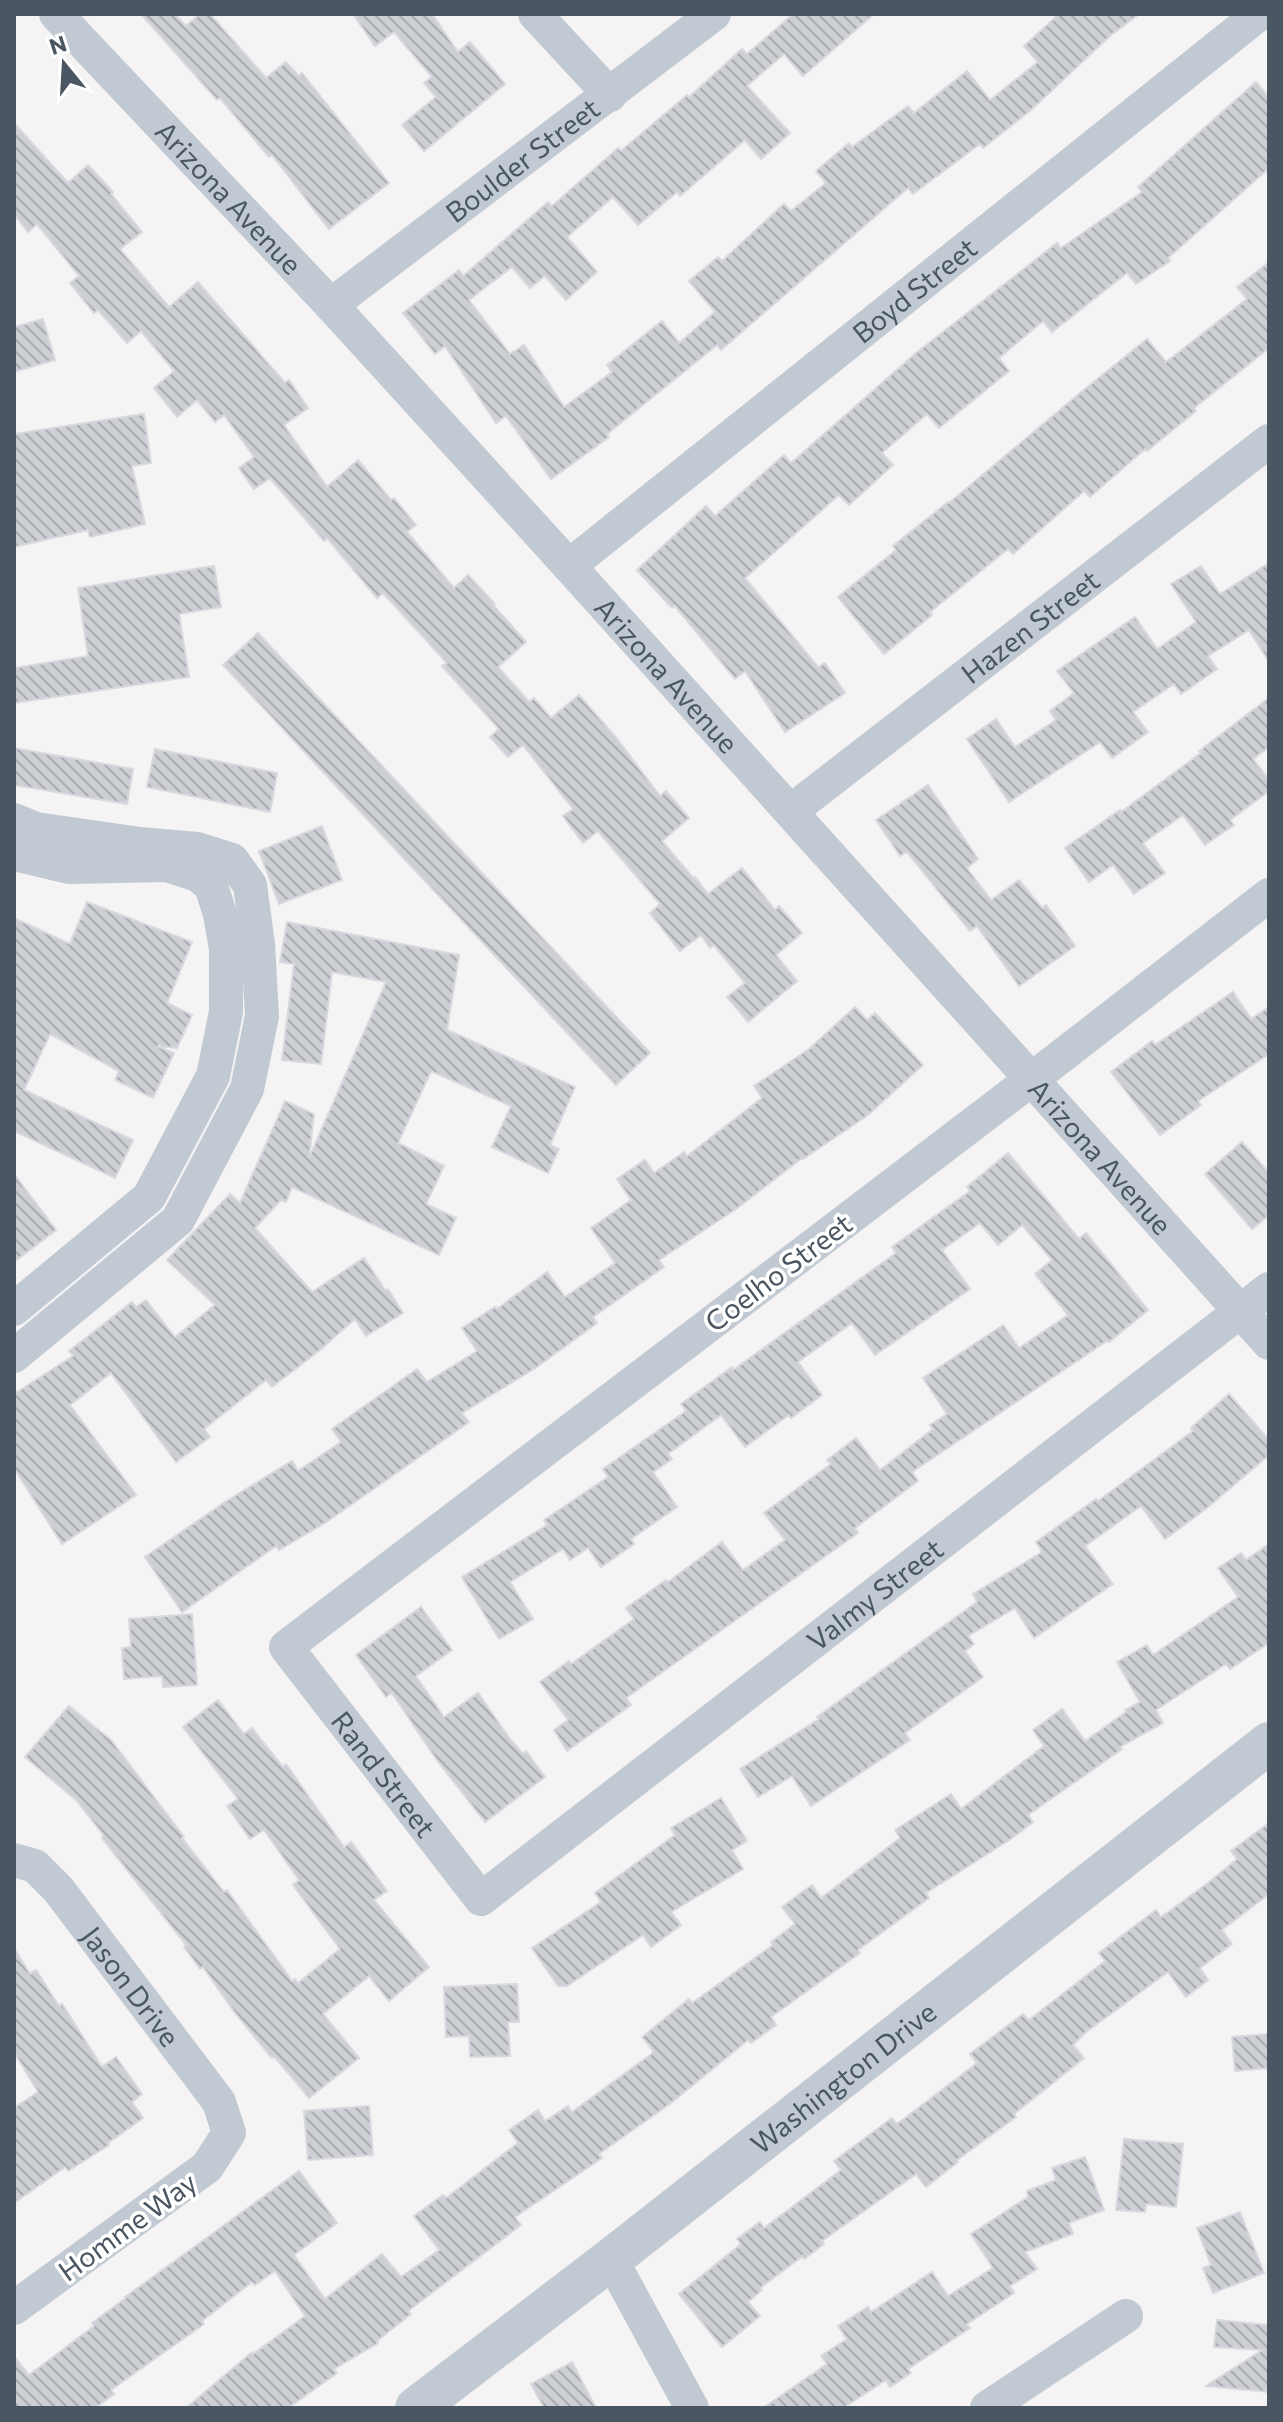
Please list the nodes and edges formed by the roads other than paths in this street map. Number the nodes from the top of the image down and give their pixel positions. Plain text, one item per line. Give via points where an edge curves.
1 (56, 14) edge
2 (535, 14) edge
3 (714, 14) edge
4 (1259, 14) edge
5 (610, 95) junction
6 (331, 305) junction
7 (1269, 441) edge
8 (569, 566) junction
9 (791, 811) junction
10 (14, 820) edge
11 (14, 854) edge
12 (1269, 895) edge
13 (1032, 1079) junction
14 (1269, 1289) edge
15 (14, 1309) edge
16 (1239, 1311) junction
17 (1269, 1343) edge
18 (14, 1356) edge
19 (286, 1647) joint
20 (1269, 1743) edge
21 (14, 1860) edge
22 (481, 1899) joint
23 (229, 2133) joint
24 (611, 2259) junction
25 (14, 2308) edge
26 (1126, 2316) dead end
27 (416, 2408) edge
28 (692, 2408) edge
29 (987, 2408) edge

1 - 6 street, Arizona Avenue
2 - 5 street
3 - 5 street, Boulder Street
4 - 8 street, Boyd Street
5 - 6 street, Boulder Street
6 - 8 street, Arizona Avenue
7 - 9 street, Hazen Street
8 - 9 street, Arizona Avenue
9 - 13 street, Arizona Avenue
10 - 18 street via 36,829 197,849 232,860 250,885 262,1016 247,1089 178,1220
11 - 15 street via 69,867 167,865 198,875 211,886 226,949 226,1012 213,1076 149,1197
12 - 13 street, Coelho Street
13 - 16 street, Arizona Avenue
13 - 19 street, Coelho Street
14 - 16 street, Valmy Street
16 - 17 street, Arizona Avenue
16 - 22 street, Valmy Street
19 - 22 street, Rand Street
20 - 24 street, Washington Drive
21 - 23 street, Jason Drive via 35,1866 58,1889 219,2102
23 - 25 street, Homme Way via 207,2167
24 - 27 street, Washington Drive
24 - 28 street
26 - 29 street

